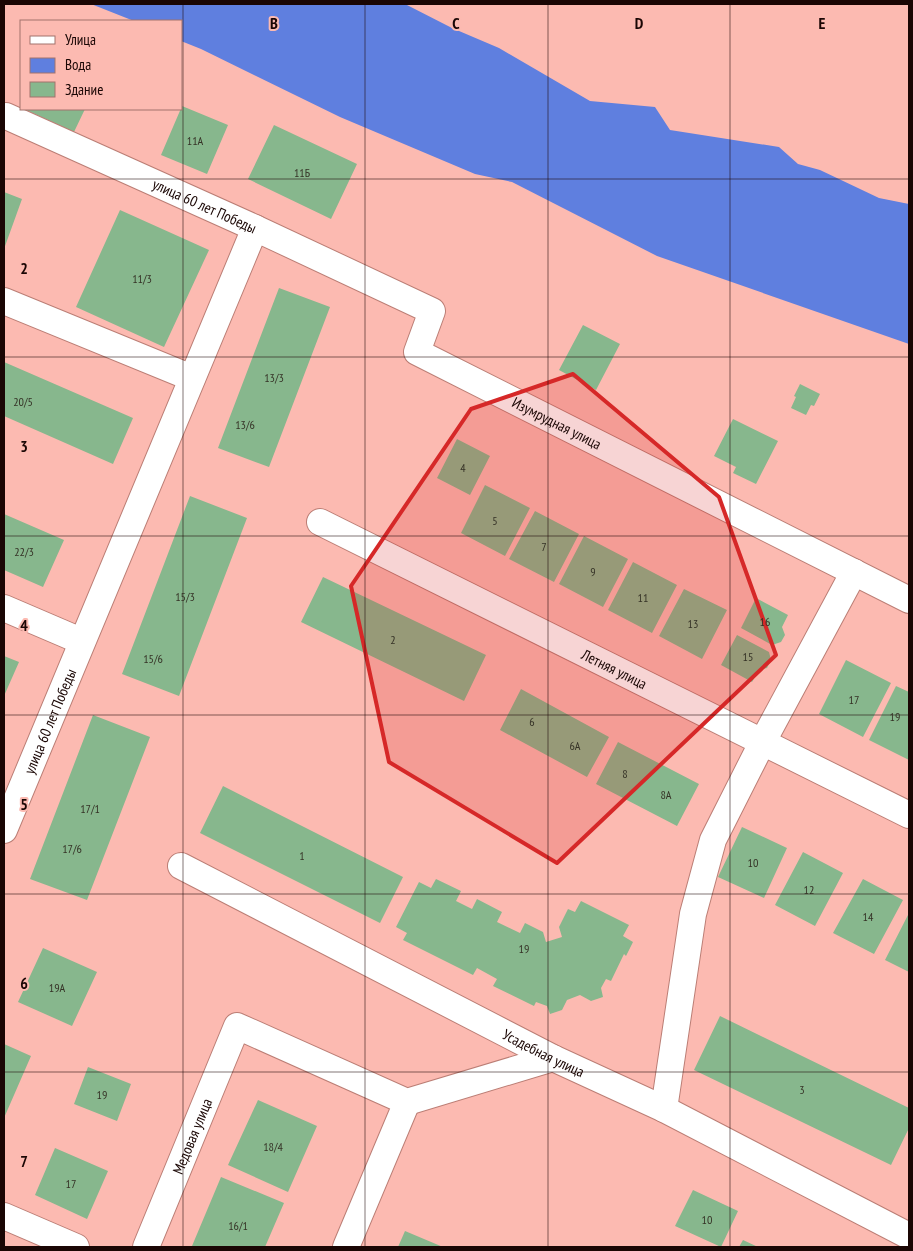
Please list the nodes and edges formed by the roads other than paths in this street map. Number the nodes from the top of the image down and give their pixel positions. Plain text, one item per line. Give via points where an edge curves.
1 (6, 116) dead end
2 (255, 228) junction
3 (4, 301) edge
4 (192, 378) junction
5 (320, 522) dead end
6 (854, 572) junction
7 (909, 600) edge
8 (4, 608) edge
9 (81, 641) junction
10 (762, 742) junction
11 (909, 815) edge
12 (4, 830) edge
13 (180, 866) dead end
14 (553, 1058) junction
15 (407, 1102) junction
16 (664, 1109) junction
17 (4, 1216) edge
18 (909, 1236) edge
19 (76, 1247) edge
20 (146, 1247) edge
21 (346, 1247) edge

1 - 2 street, улица 60 лет Победы
2 - 4 street, улица 60 лет Победы
2 - 6 street, Изумрудная улица via 432,311 417,352
3 - 4 street
4 - 9 street, улица 60 лет Победы
5 - 10 street, Летняя улица
6 - 7 street, Изумрудная улица
6 - 10 street
8 - 9 street
9 - 12 street, улица 60 лет Победы
10 - 11 street, Летняя улица
10 - 16 street via 713,840 695,905
13 - 14 street, Усадебная улица
14 - 15 street
14 - 16 street, Усадебная улица
15 - 20 street, Медовая улица via 237,1026
15 - 21 street
16 - 18 street, Усадебная улица
17 - 19 street

